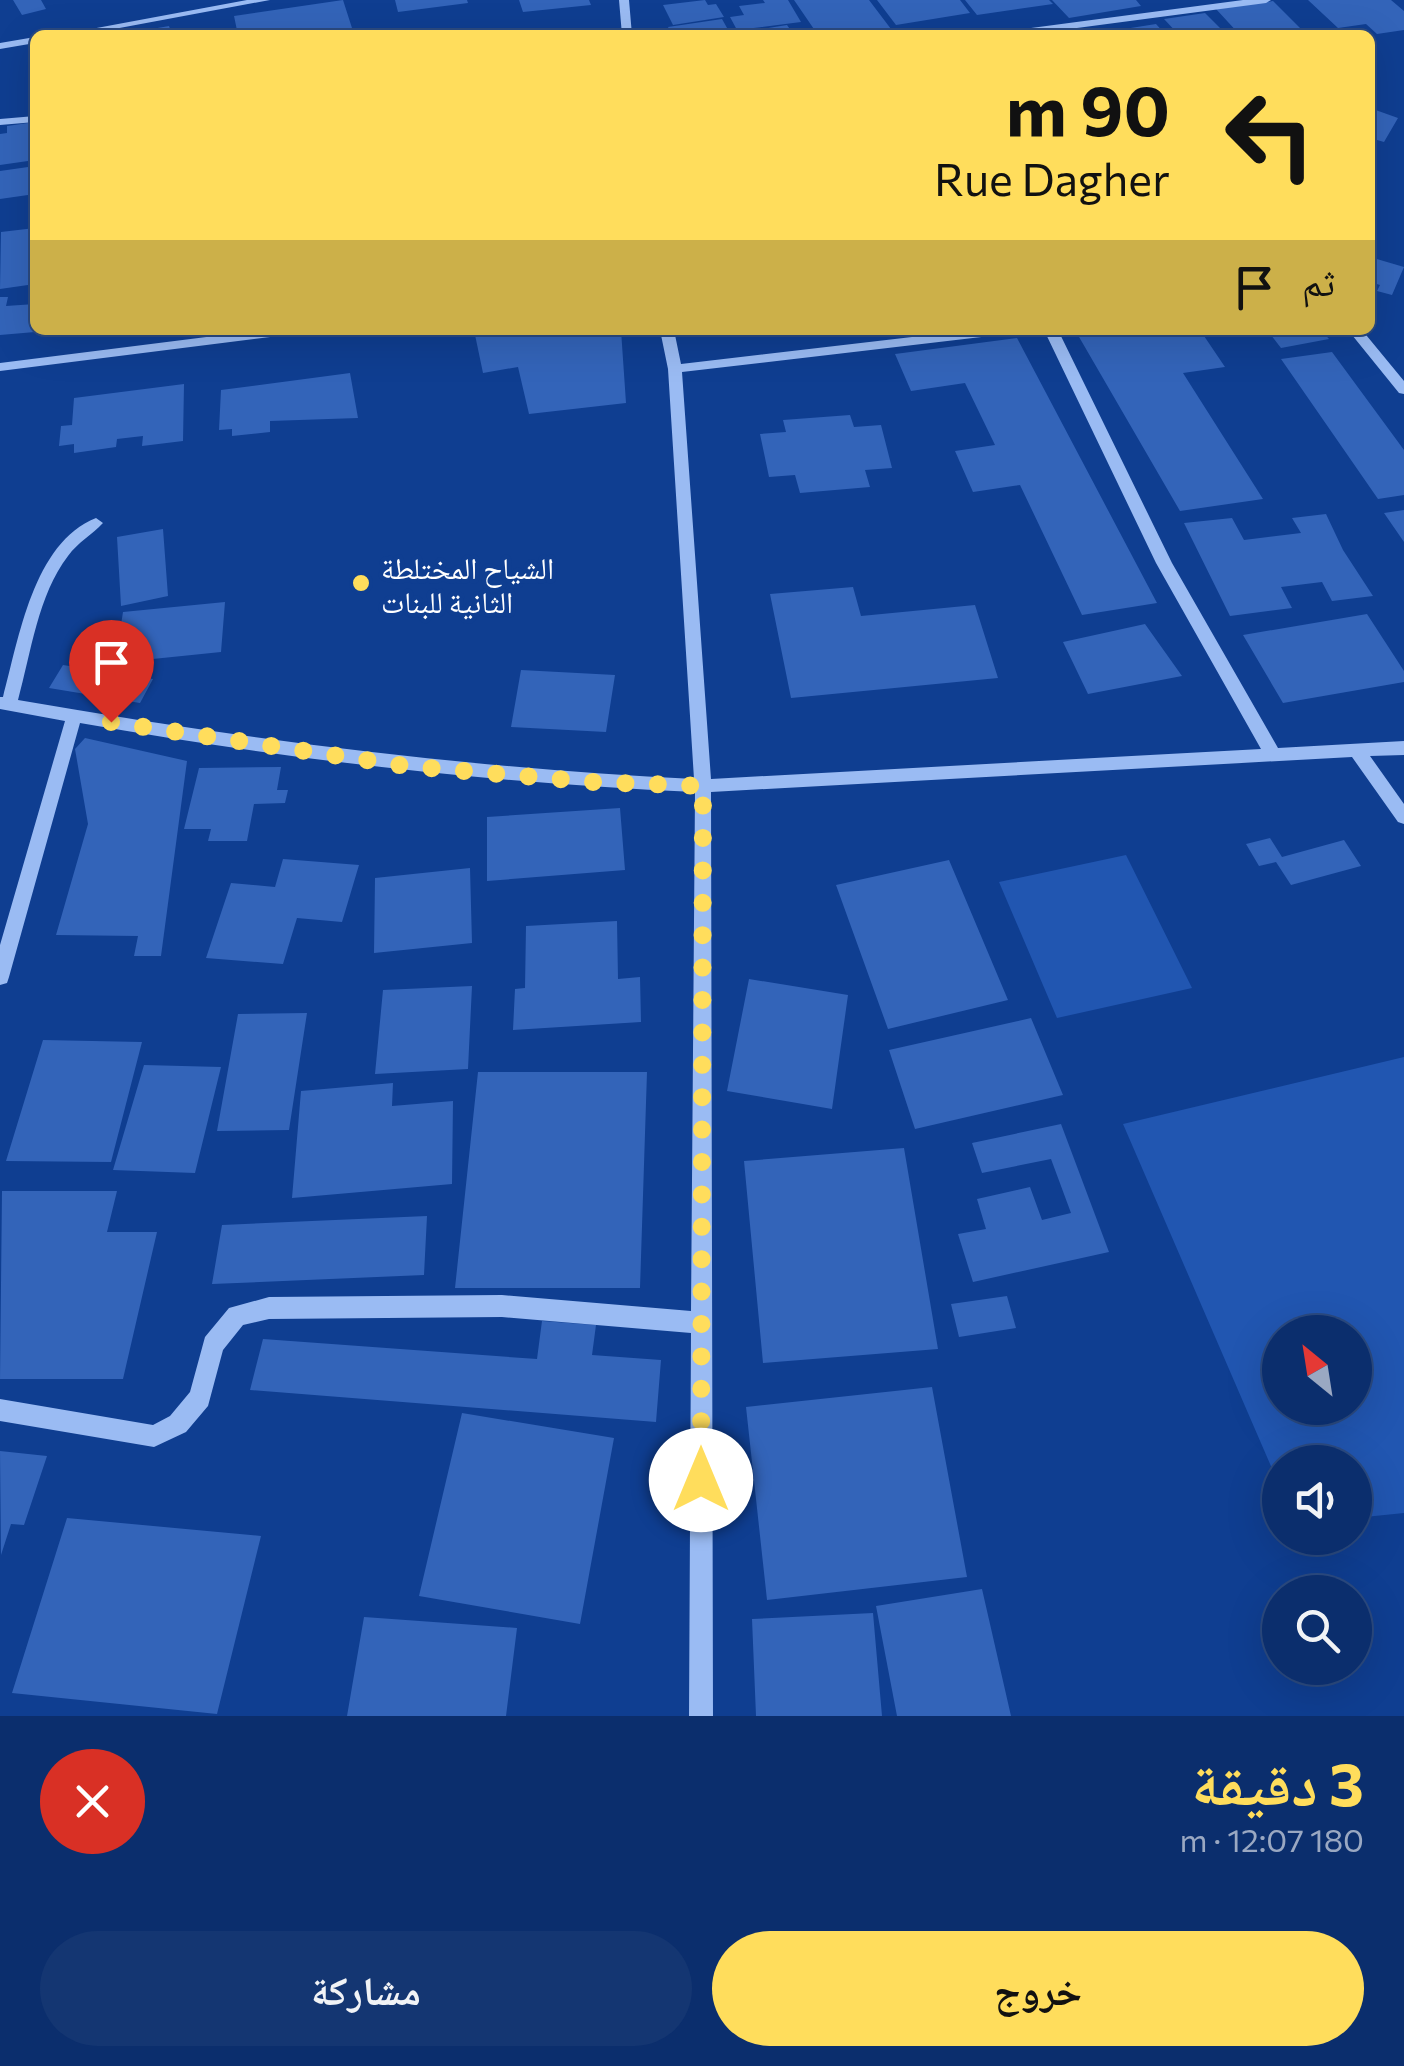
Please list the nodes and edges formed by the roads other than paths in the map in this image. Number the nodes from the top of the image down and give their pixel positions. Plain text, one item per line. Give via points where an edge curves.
1 (170, 0) edge
2 (266, 0) edge
3 (624, 0) edge
4 (1266, 0) edge
5 (181, 16) junction
6 (95, 30) edge
7 (627, 30) edge
8 (1038, 30) edge
9 (30, 41) edge
10 (0, 46) edge
11 (30, 119) edge
12 (0, 122) edge
13 (253, 335) edge
14 (668, 335) edge
15 (964, 335) edge
16 (1053, 335) edge
17 (1359, 335) edge
18 (0, 366) edge
19 (675, 369) junction
20 (1404, 390) edge
21 (96, 523) dead end
22 (5, 704) edge
23 (74, 717) junction
24 (1404, 748) edge
25 (1357, 751) junction
26 (1273, 755) junction
27 (703, 786) junction
28 (1404, 816) edge
29 (0, 977) edge
30 (701, 1324) junction
31 (0, 1410) edge
32 (701, 1716) edge

1 - 5 street
2 - 5 street
3 - 7 street
4 - 8 street
5 - 6 street
9 - 10 street
11 - 12 street
13 - 18 street
14 - 19 street
15 - 19 street
16 - 26 street via 1164,563
17 - 20 street
19 - 27 street
21 - 22 street via 78,531 48,568
22 - 23 street
23 - 27 street via 406,766
23 - 29 street
24 - 25 street
25 - 26 street
25 - 28 street
26 - 27 street
27 - 30 street
30 - 31 street via 502,1306 269,1308 237,1316 213,1345 200,1398 178,1424 154,1436
30 - 32 street

